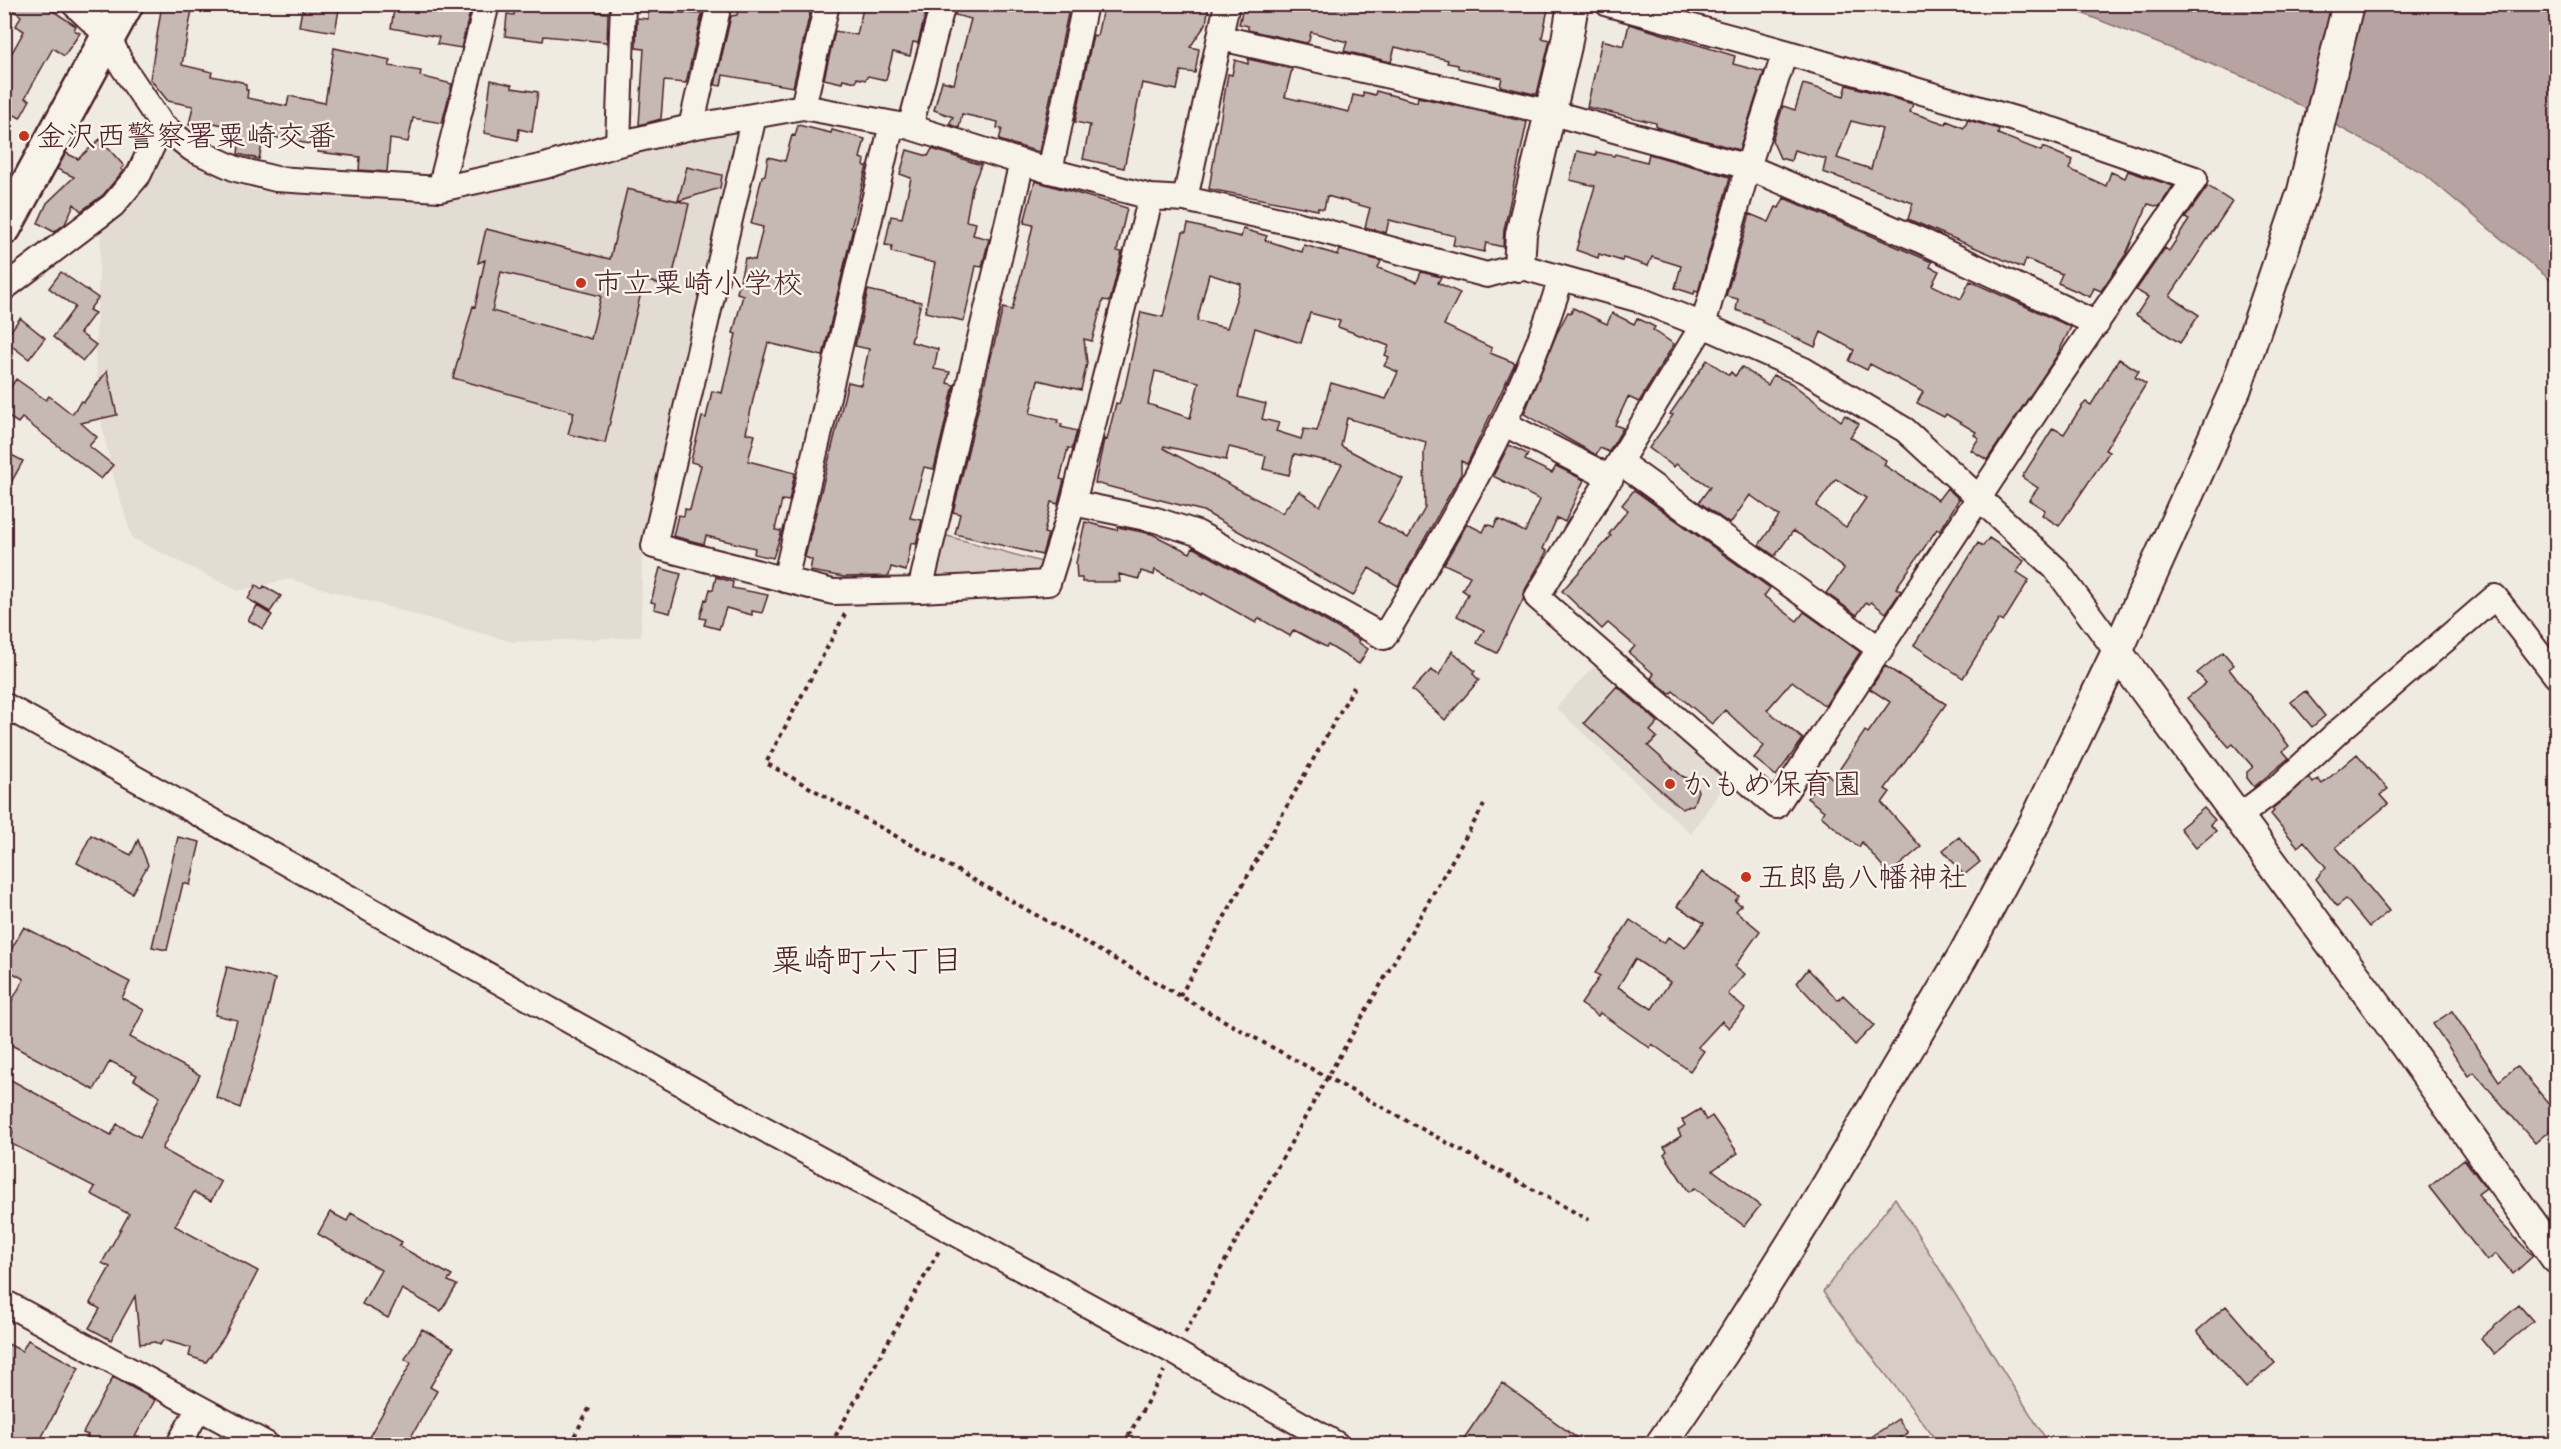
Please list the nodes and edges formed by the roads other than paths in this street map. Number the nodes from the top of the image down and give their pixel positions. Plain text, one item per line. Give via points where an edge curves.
1 (74, 4) edge
2 (126, 4) edge
3 (487, 4) edge
4 (623, 4) edge
5 (719, 4) edge
6 (827, 4) edge
7 (943, 4) edge
8 (1085, 4) edge
9 (1227, 4) edge
10 (1573, 4) edge
11 (1608, 4) edge
12 (2348, 4) edge
13 (108, 36) junction
14 (1221, 38) junction
15 (1785, 52) junction
16 (803, 107) junction
17 (1549, 112) junction
18 (754, 116) junction
19 (162, 125) junction
20 (901, 125) junction
21 (691, 127) junction
22 (618, 144) junction
23 (1022, 162) junction
24 (1748, 167) junction
25 (1050, 171) junction
26 (440, 189) junction
27 (1151, 197) junction
28 (1185, 199) junction
29 (4, 228) edge
30 (1519, 266) junction
31 (1561, 278) junction
32 (4, 288) edge
33 (2097, 324) junction
34 (1703, 325) junction
35 (1505, 424) junction
36 (1616, 470) junction
37 (1979, 498) junction
38 (1073, 502) junction
39 (785, 580) junction
40 (920, 591) junction
41 (1881, 650) junction
42 (2117, 652) junction
43 (2556, 676) edge
44 (4, 705) edge
45 (2238, 817) junction
46 (2556, 1258) edge
47 (4, 1302) edge
48 (199, 1408) junction
49 (179, 1444) edge
50 (266, 1444) edge
51 (1336, 1444) edge
52 (1661, 1444) edge

1 - 13 street
2 - 13 main road
3 - 26 street
4 - 22 street
5 - 21 street
6 - 16 street
7 - 20 street
8 - 25 street
9 - 14 street
10 - 17 street
11 - 15 street
12 - 42 street via 2303,191 2235,388
13 - 19 street via 123,67
13 - 29 main road
14 - 17 street
14 - 28 street
15 - 24 street
15 - 33 street via 2056,131 2195,179
16 - 18 street
16 - 20 street
17 - 24 street
17 - 30 street via 1521,234
18 - 21 street
18 - 39 street via 654,546
19 - 26 street via 192,149 236,169 276,179
19 - 32 street via 139,174 114,206
20 - 23 street
20 - 39 street
21 - 22 street
22 - 26 street via 545,166
23 - 25 street
23 - 40 street
24 - 33 street via 1922,241
24 - 34 street
25 - 27 street
27 - 28 street
27 - 38 street
28 - 30 street via 1337,234 1487,275
30 - 31 street
31 - 34 street via 1640,300
31 - 35 street via 1549,318
33 - 37 street
34 - 36 street
34 - 37 street via 1804,370 1905,430
35 - 36 street
35 - 38 street via 1441,543 1384,637 1197,533
36 - 41 street
36 - 41 street via 1537,597 1776,806
37 - 41 street
37 - 42 street via 2055,568
38 - 40 street via 1048,583
39 - 40 street via 833,592
42 - 45 street
42 - 52 street via 2035,822 1963,956 1815,1206
43 - 45 street via 2495,597 2283,783
44 - 51 street
45 - 46 street
47 - 48 street
48 - 49 street
48 - 50 street

